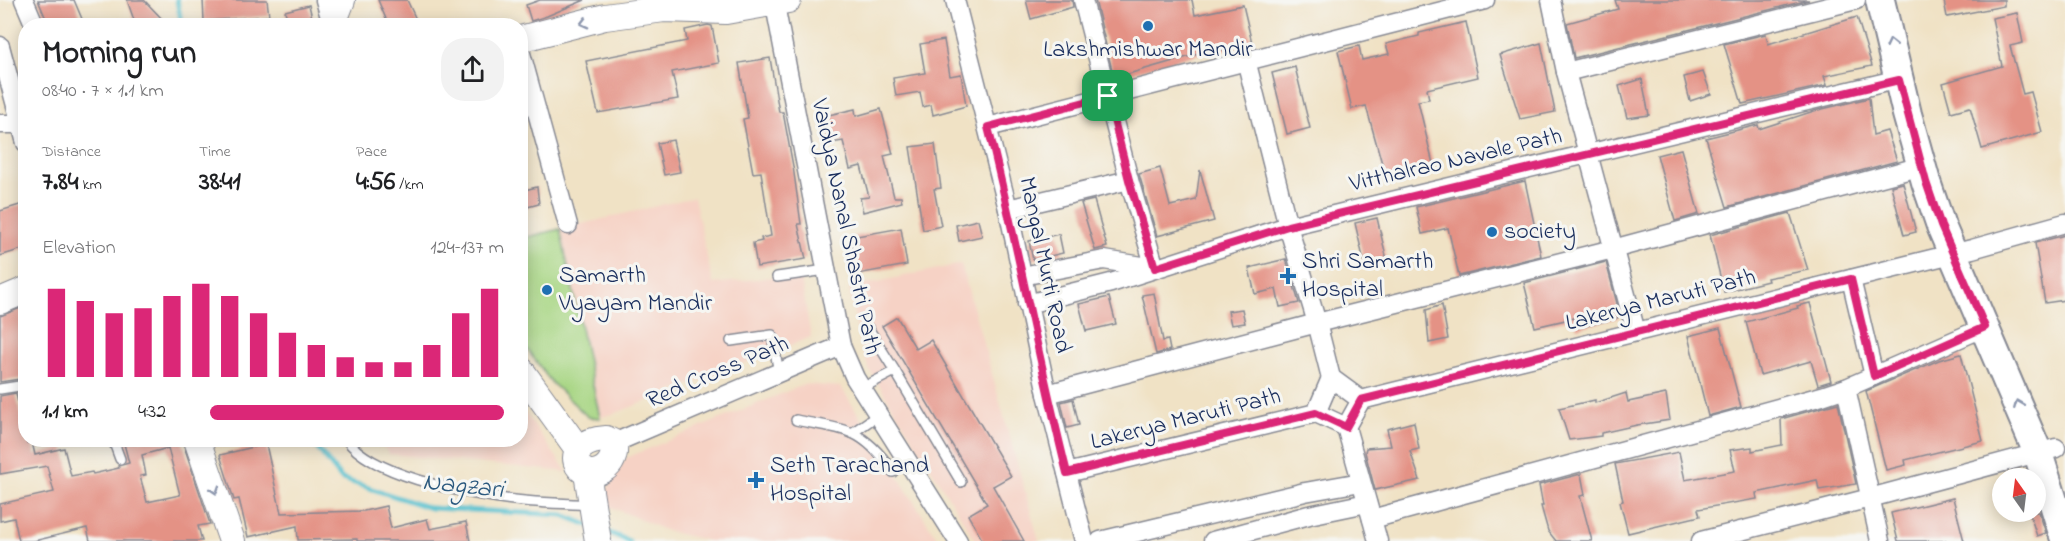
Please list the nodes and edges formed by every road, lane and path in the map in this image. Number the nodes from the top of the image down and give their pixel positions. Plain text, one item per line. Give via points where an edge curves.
1 (24, 0) edge
2 (342, 0) edge
3 (955, 0) edge
4 (1083, 0) edge
5 (1485, 0) edge
6 (1551, 0) edge
7 (1856, 0) edge
8 (1880, 0) edge
9 (1900, 0) edge
10 (778, 1) edge
11 (629, 7) edge
12 (329, 16) edge
13 (32, 18) edge
14 (528, 37) edge
15 (0, 46) edge
16 (1246, 60) junction
17 (1566, 72) junction
18 (528, 79) edge
19 (1899, 80) junction
20 (1108, 96) junction
21 (18, 120) edge
22 (0, 124) edge
23 (18, 124) edge
24 (988, 127) junction
25 (1588, 154) junction
26 (1922, 166) junction
27 (1129, 180) junction
28 (1008, 209) junction
29 (2065, 223) edge
30 (568, 225) dead end
31 (1288, 226) junction
32 (1613, 249) junction
33 (1963, 252) junction
34 (1155, 268) junction
35 (826, 270) junction
36 (1022, 276) junction
37 (777, 277) dead end
38 (1851, 279) junction
39 (18, 293) edge
40 (0, 301) edge
41 (1028, 304) junction
42 (1317, 323) junction
43 (1985, 327) junction
44 (868, 328) dead end
45 (1636, 332) junction
46 (731, 341) dead end
47 (841, 346) junction
48 (895, 371) junction
49 (779, 373) junction
50 (1874, 376) junction
51 (1331, 378) junction
52 (528, 380) edge
53 (18, 386) edge
54 (862, 388) junction
55 (1846, 388) junction
56 (0, 389) edge
57 (1047, 394) junction
58 (1361, 400) junction
59 (1316, 413) junction
60 (878, 415) junction
61 (796, 420) dead end
62 (1346, 427) junction
63 (852, 433) junction
64 (614, 444) junction
65 (116, 447) edge
66 (199, 447) edge
67 (353, 447) edge
68 (578, 448) junction
69 (2053, 458) edge
70 (120, 459) dead end
71 (893, 472) dead end
72 (587, 473) junction
73 (1067, 473) junction
74 (961, 482) dead end
75 (1360, 482) junction
76 (1870, 498) junction
77 (1370, 511) junction
78 (595, 525) edge
79 (2065, 539) edge
80 (232, 541) edge
81 (958, 541) edge
82 (1084, 541) edge
83 (1100, 541) edge
84 (1213, 541) edge
85 (1378, 541) edge
86 (1702, 541) edge
87 (1880, 541) edge

1 - 13 street
2 - 12 street
3 - 24 street, Mangal Murti Road
4 - 20 street
5 - 16 street
6 - 17 street
7 - 17 street
19 -> 8 main road
9 - 33 main road
10 - 11 street via 726,10
10 - 35 street, Vaidya Nanal Shastri Path
11 -> 14 street
15 - 21 street
16 - 20 street
16 - 31 street
17 - 25 street
18 - 30 street
19 - 25 street, Vitthalrao Navale Path
19 - 26 main road
20 - 24 street
20 - 27 street
22 - 23 street
24 - 28 street, Mangal Murti Road
25 - 31 street, Vitthalrao Navale Path
25 - 32 street
26 - 32 street
26 - 33 main road via 1937,215
27 - 28 street
27 - 34 street
28 - 36 street, Mangal Murti Road
29 - 33 street, Lakerya Maruti Path
31 - 34 street, Vitthalrao Navale Path
31 - 42 street
32 - 42 street
32 - 45 street
33 - 38 street, Lakerya Maruti Path
33 - 43 main road
33 - 69 main road via 2028,375
34 - 36 street via 1104,260
34 - 41 street, Vitthalrao Navale Path
35 - 37 lane
35 - 47 street, Vaidya Nanal Shastri Path
36 - 41 street, Mangal Murti Road
38 - 45 street, Lakerya Maruti Path
38 - 50 street
39 - 40 street
41 - 57 street, Mangal Murti Road
42 - 51 street
42 - 57 street
43 - 50 street
69 -> 43 main road
44 - 48 lane
45 - 58 street, Lakerya Maruti Path
46 - 49 lane via 772,335
47 - 49 street, Red Cross Path
47 - 54 street, Vaidya Nanal Shastri Path
48 - 54 lane
48 - 74 lane
49 - 64 street, Red Cross Path
50 - 55 street
51 - 58 street
51 - 59 street
52 - 68 street
53 - 56 lane
54 - 60 street, Vaidya Nanal Shastri Path
55 - 76 street
55 - 77 street
57 - 73 street, Mangal Murti Road
58 - 62 street
59 - 62 street
59 - 73 street, Lakerya Maruti Path
60 - 63 lane
60 - 81 street, Vaidya Nanal Shastri Path
61 - 63 lane
62 - 75 street
63 - 71 lane via 884,458
64 - 68 street via 606,439 592,440
64 - 72 street via 615,455 606,468
65 - 70 lane
66 -> 80 street
67 - 78 lane via 390,470
68 - 72 street via 576,459
69 - 76 street
69 - 79 main road
72 - 78 street
73 - 82 street, Mangal Murti Road
75 - 77 street
75 - 83 street
76 - 86 street
76 - 87 street
77 - 84 street via 1309,515
77 - 85 street

